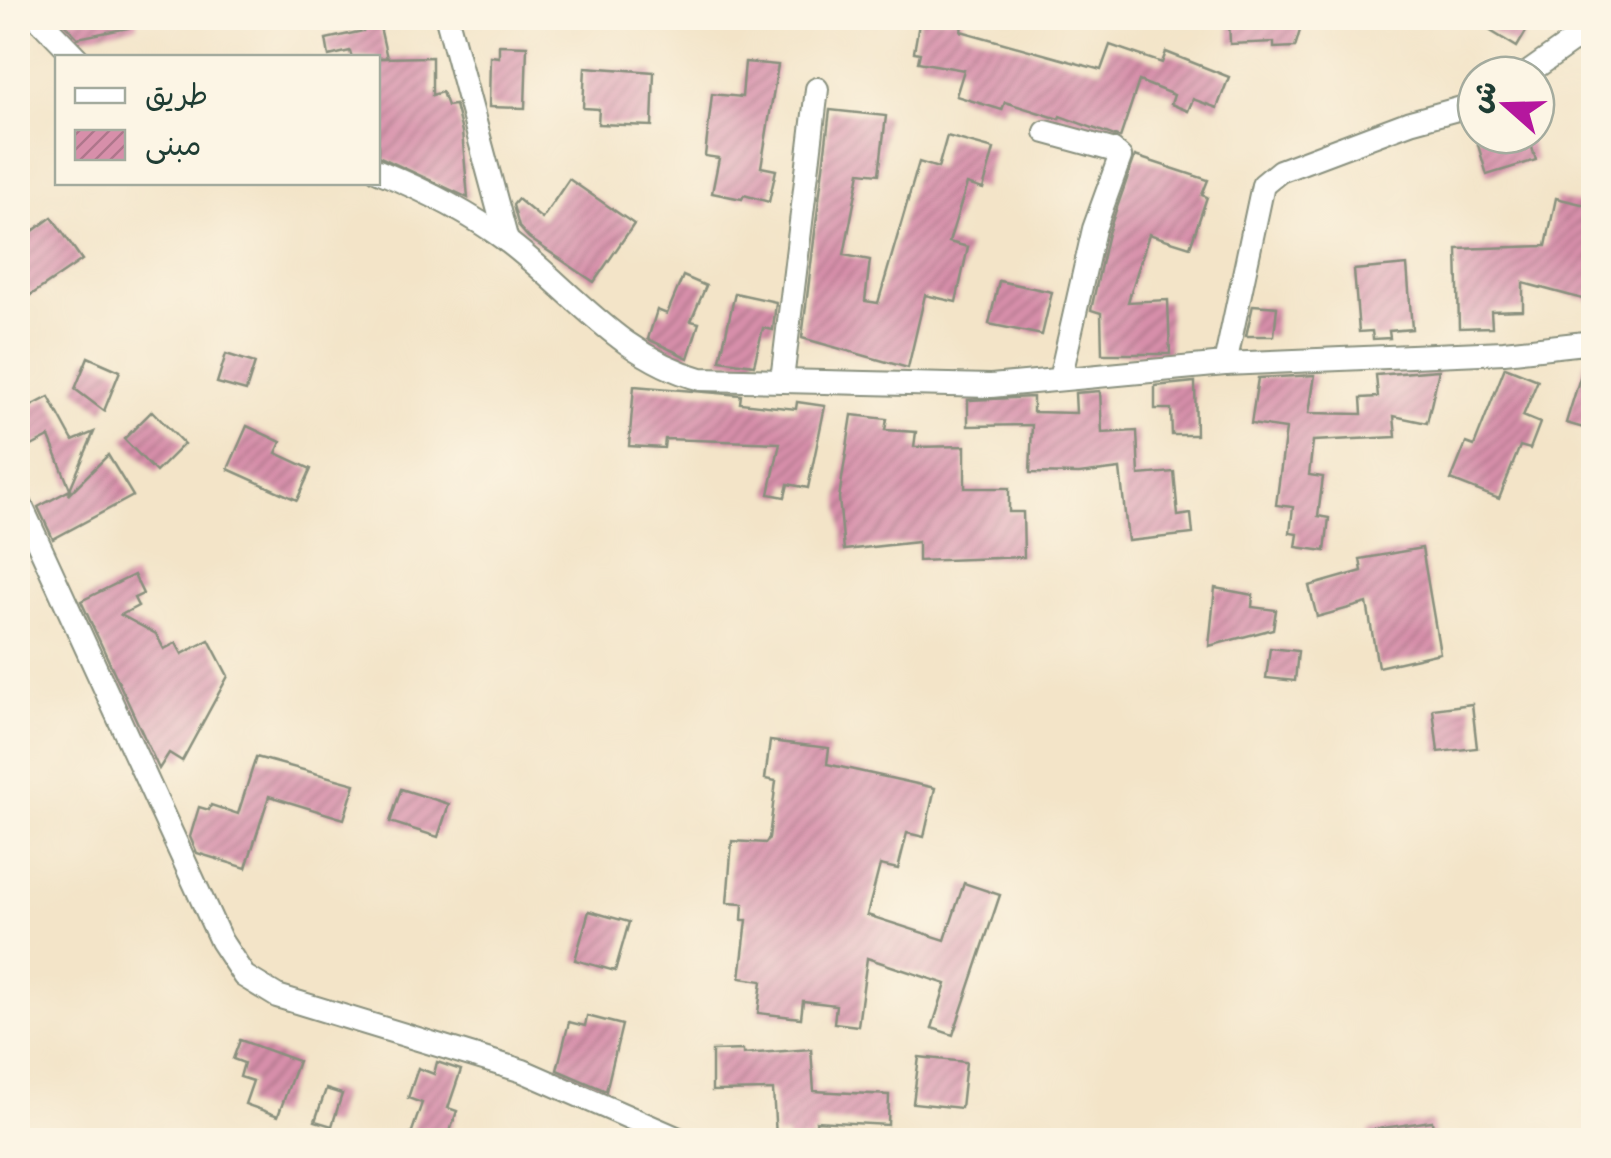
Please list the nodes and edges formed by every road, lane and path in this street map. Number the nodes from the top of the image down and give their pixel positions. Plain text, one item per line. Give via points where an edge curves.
1 (38, 18) edge
2 (447, 18) edge
3 (1594, 26) edge
4 (73, 55) edge
5 (1553, 55) edge
6 (817, 89) dead end
7 (1456, 109) edge
8 (1046, 132) dead end
9 (380, 172) edge
10 (506, 241) junction
11 (1594, 342) edge
12 (1225, 364) junction
13 (1060, 379) junction
14 (782, 380) junction
15 (18, 499) edge
16 (681, 1140) edge

1 - 4 street
2 - 10 street
3 - 5 street
6 - 14 street
7 - 12 street via 1280,171 1263,185
8 - 13 street via 1120,157 1094,229
9 - 10 street via 422,189
10 - 14 street via 624,344 674,372
11 - 12 street
12 - 13 street
13 - 14 street via 991,386
15 - 16 street via 221,941 244,976 316,1011 523,1071

